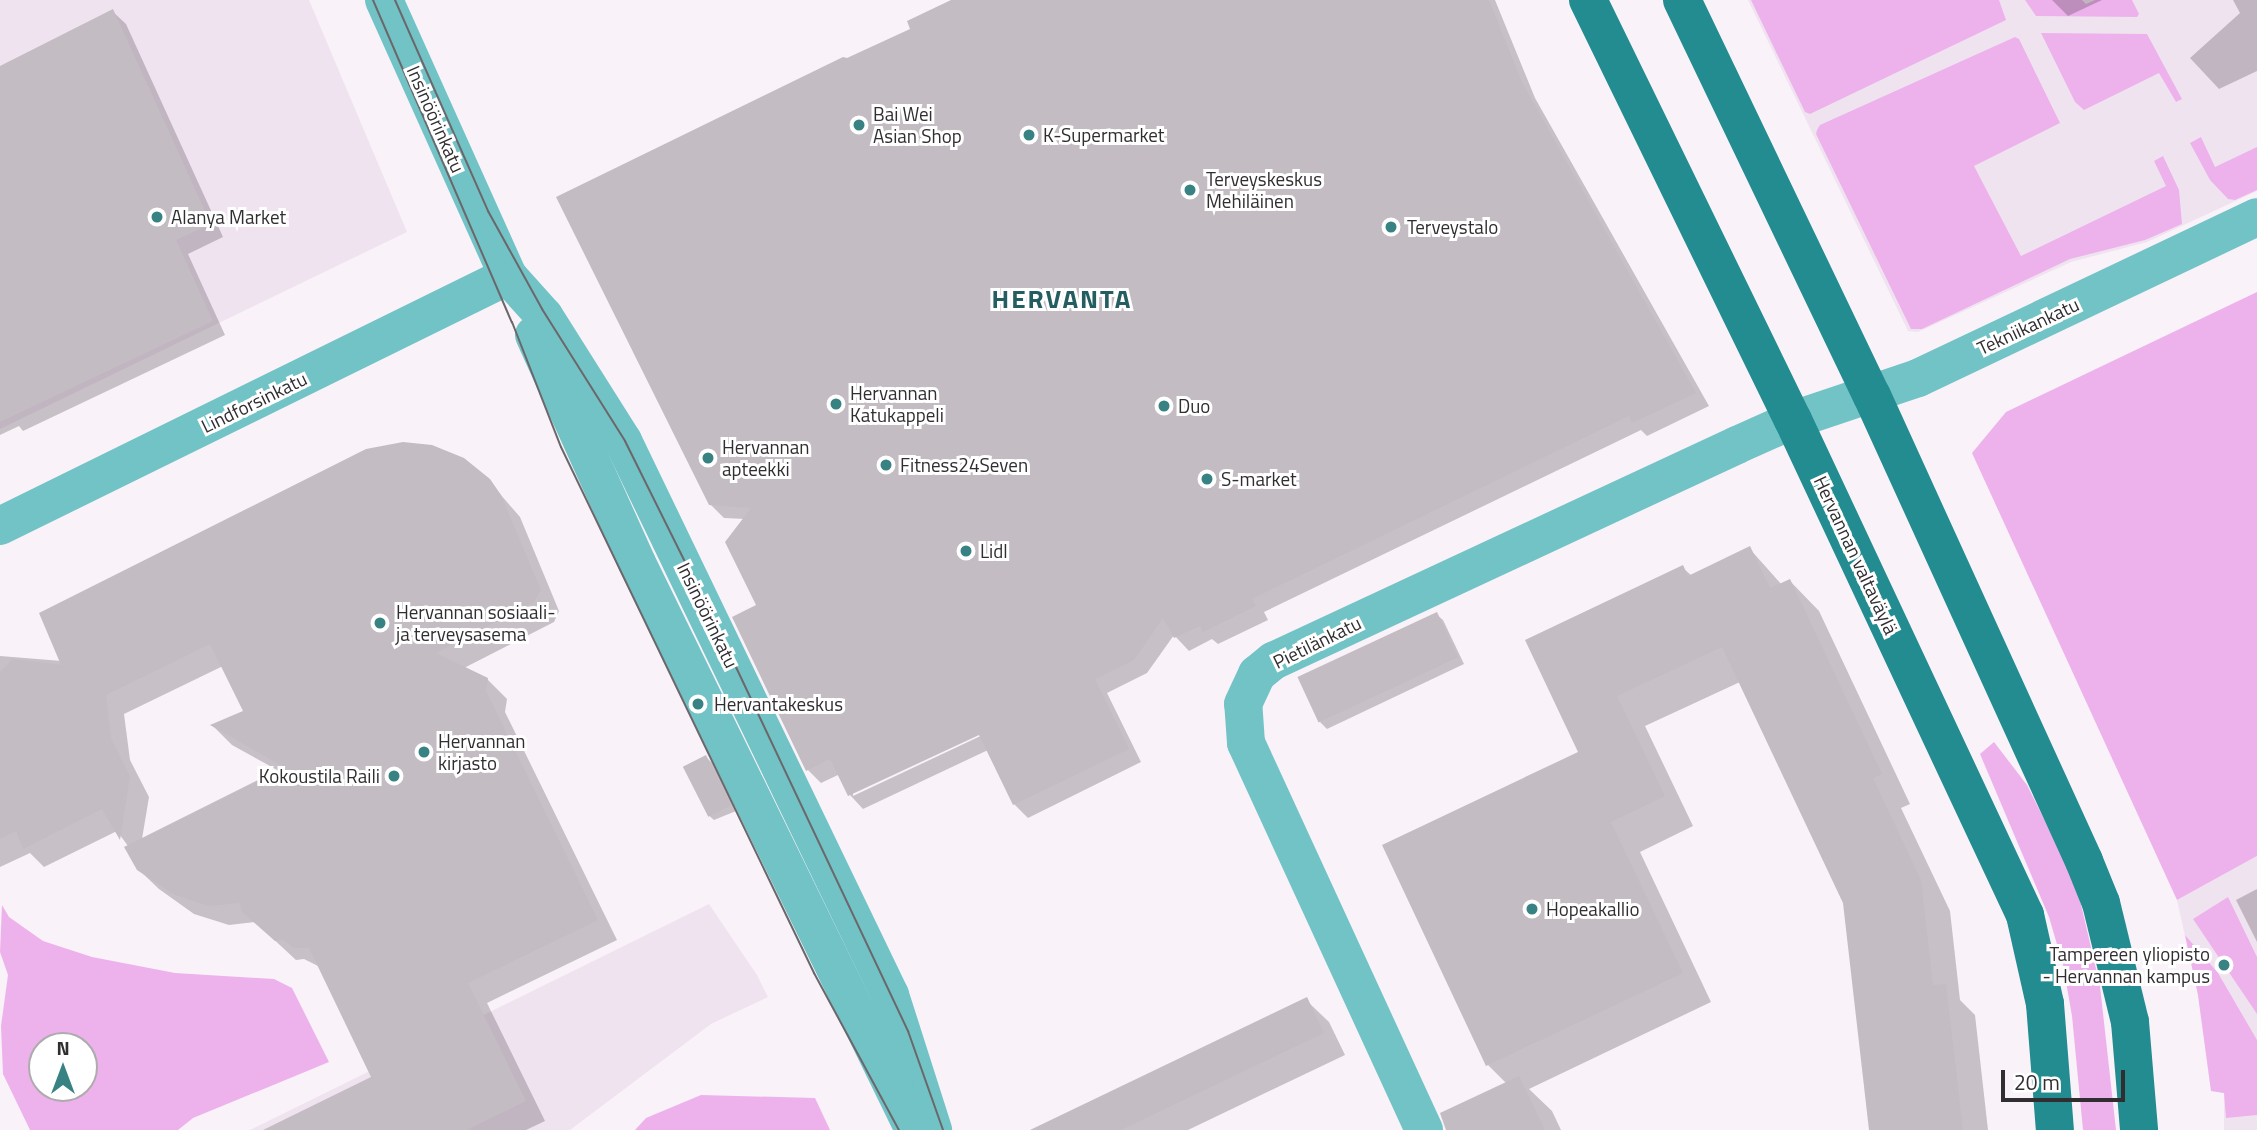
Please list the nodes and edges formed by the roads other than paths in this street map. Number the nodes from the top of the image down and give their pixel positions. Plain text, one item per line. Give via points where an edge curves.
1 (384, 0) edge
2 (1588, 0) edge
3 (1682, 0) edge
4 (2257, 217) edge
5 (508, 276) junction
6 (1872, 396) junction
7 (1793, 420) junction
8 (0, 526) edge
9 (914, 1130) edge
10 (933, 1130) edge
11 (1424, 1130) edge
12 (2056, 1130) edge
13 (2139, 1130) edge

1 - 5 street, Insinöörinkatu
2 - 7 main road, Hervannan valtaväylä
3 - 6 main road
4 - 6 street, Tekniikankatu
5 - 8 street, Lindforsinkatu
5 - 9 street, Insinöörinkatu via 637,563
5 - 10 street, Insinöörinkatu via 544,316 623,441 890,995
6 - 7 street, Tekniikankatu
6 - 13 main road via 2101,903 2130,1022
7 - 11 street, Pietilänkatu via 1273,661 1257,674 1247,691 1242,721 1246,743
7 - 12 main road, Hervannan valtaväylä via 2025,915 2045,1004

